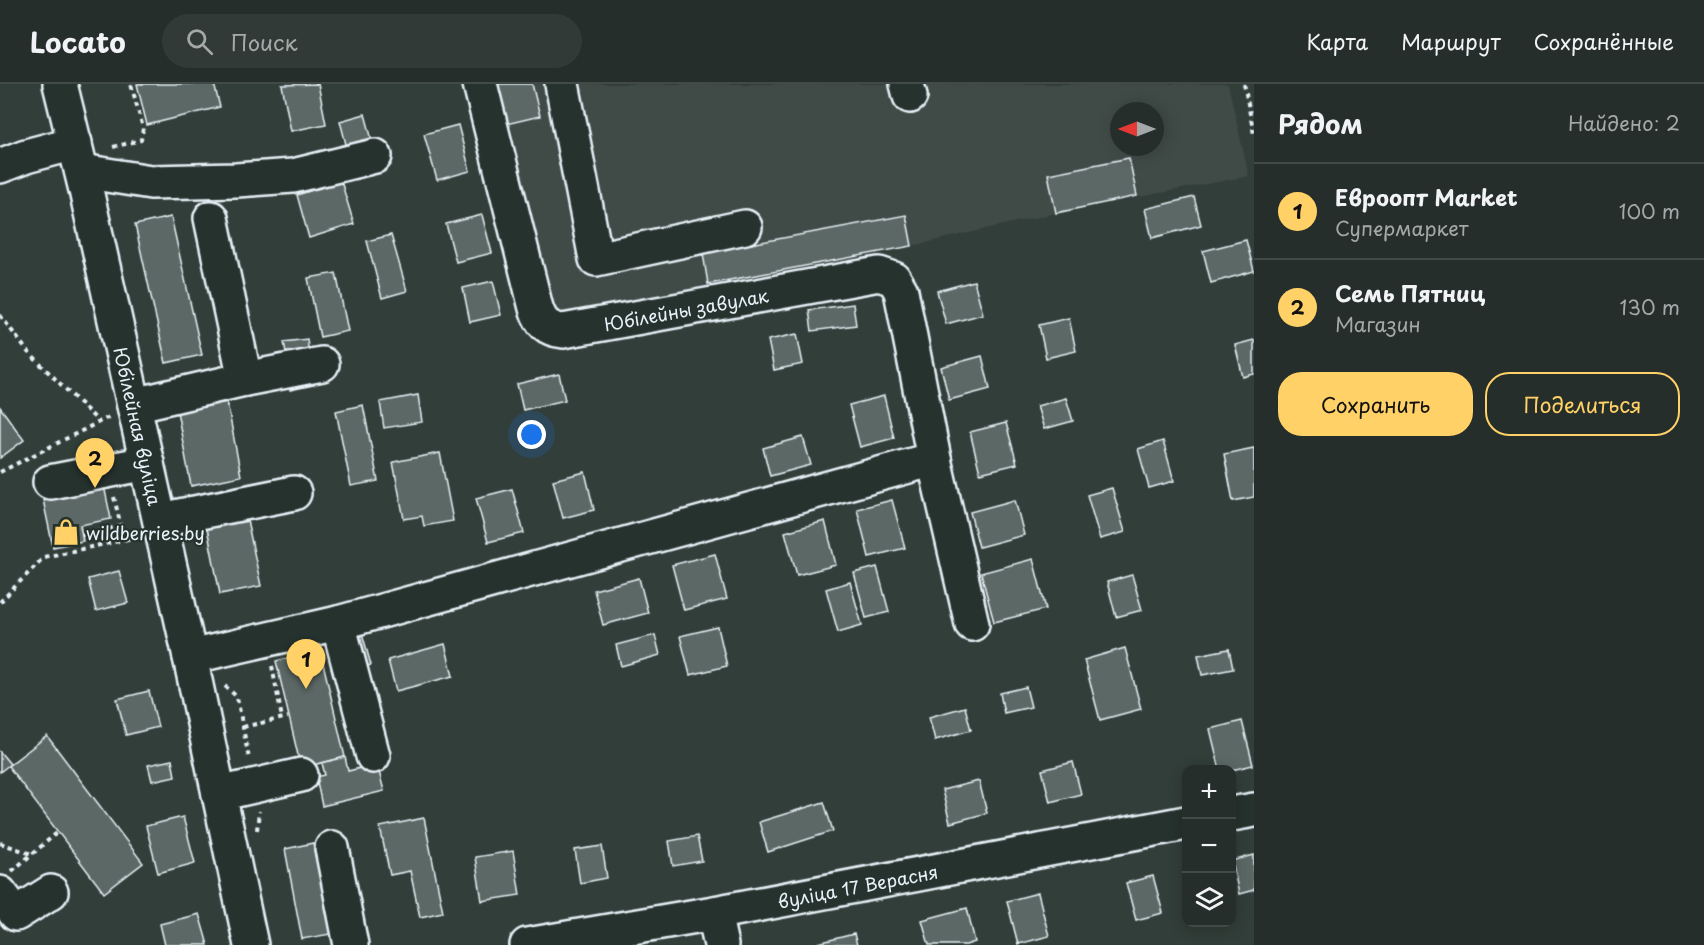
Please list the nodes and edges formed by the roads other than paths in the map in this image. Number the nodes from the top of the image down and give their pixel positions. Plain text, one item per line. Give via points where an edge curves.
1 (60, 84) edge
2 (480, 84) edge
3 (562, 84) edge
4 (375, 156) dead end
5 (89, 163) junction
6 (0, 166) edge
7 (211, 218) dead end
8 (745, 227) dead end
9 (322, 364) dead end
10 (244, 379) junction
11 (124, 410) junction
12 (934, 459) junction
13 (147, 463) junction
14 (50, 482) dead end
15 (294, 493) dead end
16 (160, 520) junction
17 (338, 623) junction
18 (972, 624) dead end
19 (190, 657) junction
20 (374, 756) dead end
21 (301, 775) dead end
22 (219, 794) junction
23 (1254, 810) edge
24 (1236, 813) edge
25 (1182, 824) edge
26 (332, 848) dead end
27 (5, 883) edge
28 (51, 892) dead end
29 (714, 913) junction
30 (251, 945) edge
31 (351, 945) edge
32 (527, 945) edge
33 (721, 945) edge

1 - 5 street, Юбілейная вуліца
2 - 12 street, Юбілейны завулак via 540,321 550,329 563,331 879,274 894,279 901,291
3 - 8 street via 596,259
4 - 5 street via 293,176 151,182
5 - 6 street via 26,156
5 - 11 street, Юбілейная вуліца
7 - 10 street
9 - 10 street
10 - 11 street
11 - 13 street, Юбілейная вуліца
12 - 17 street
12 - 18 street, Юбілейны завулак
13 - 14 street
13 - 16 street, Юбілейная вуліца
15 - 16 street
16 - 19 street, Юбілейная вуліца
17 - 19 street
17 - 20 street
19 - 22 street, Юбілейная вуліца
21 - 22 street
22 - 30 street, Юбілейная вуліца
23 - 24 street
25 - 29 street, вуліца 17 Верасня
26 - 31 street
27 - 28 street via 16,914
29 - 32 street, вуліца 17 Верасня
29 - 33 street

